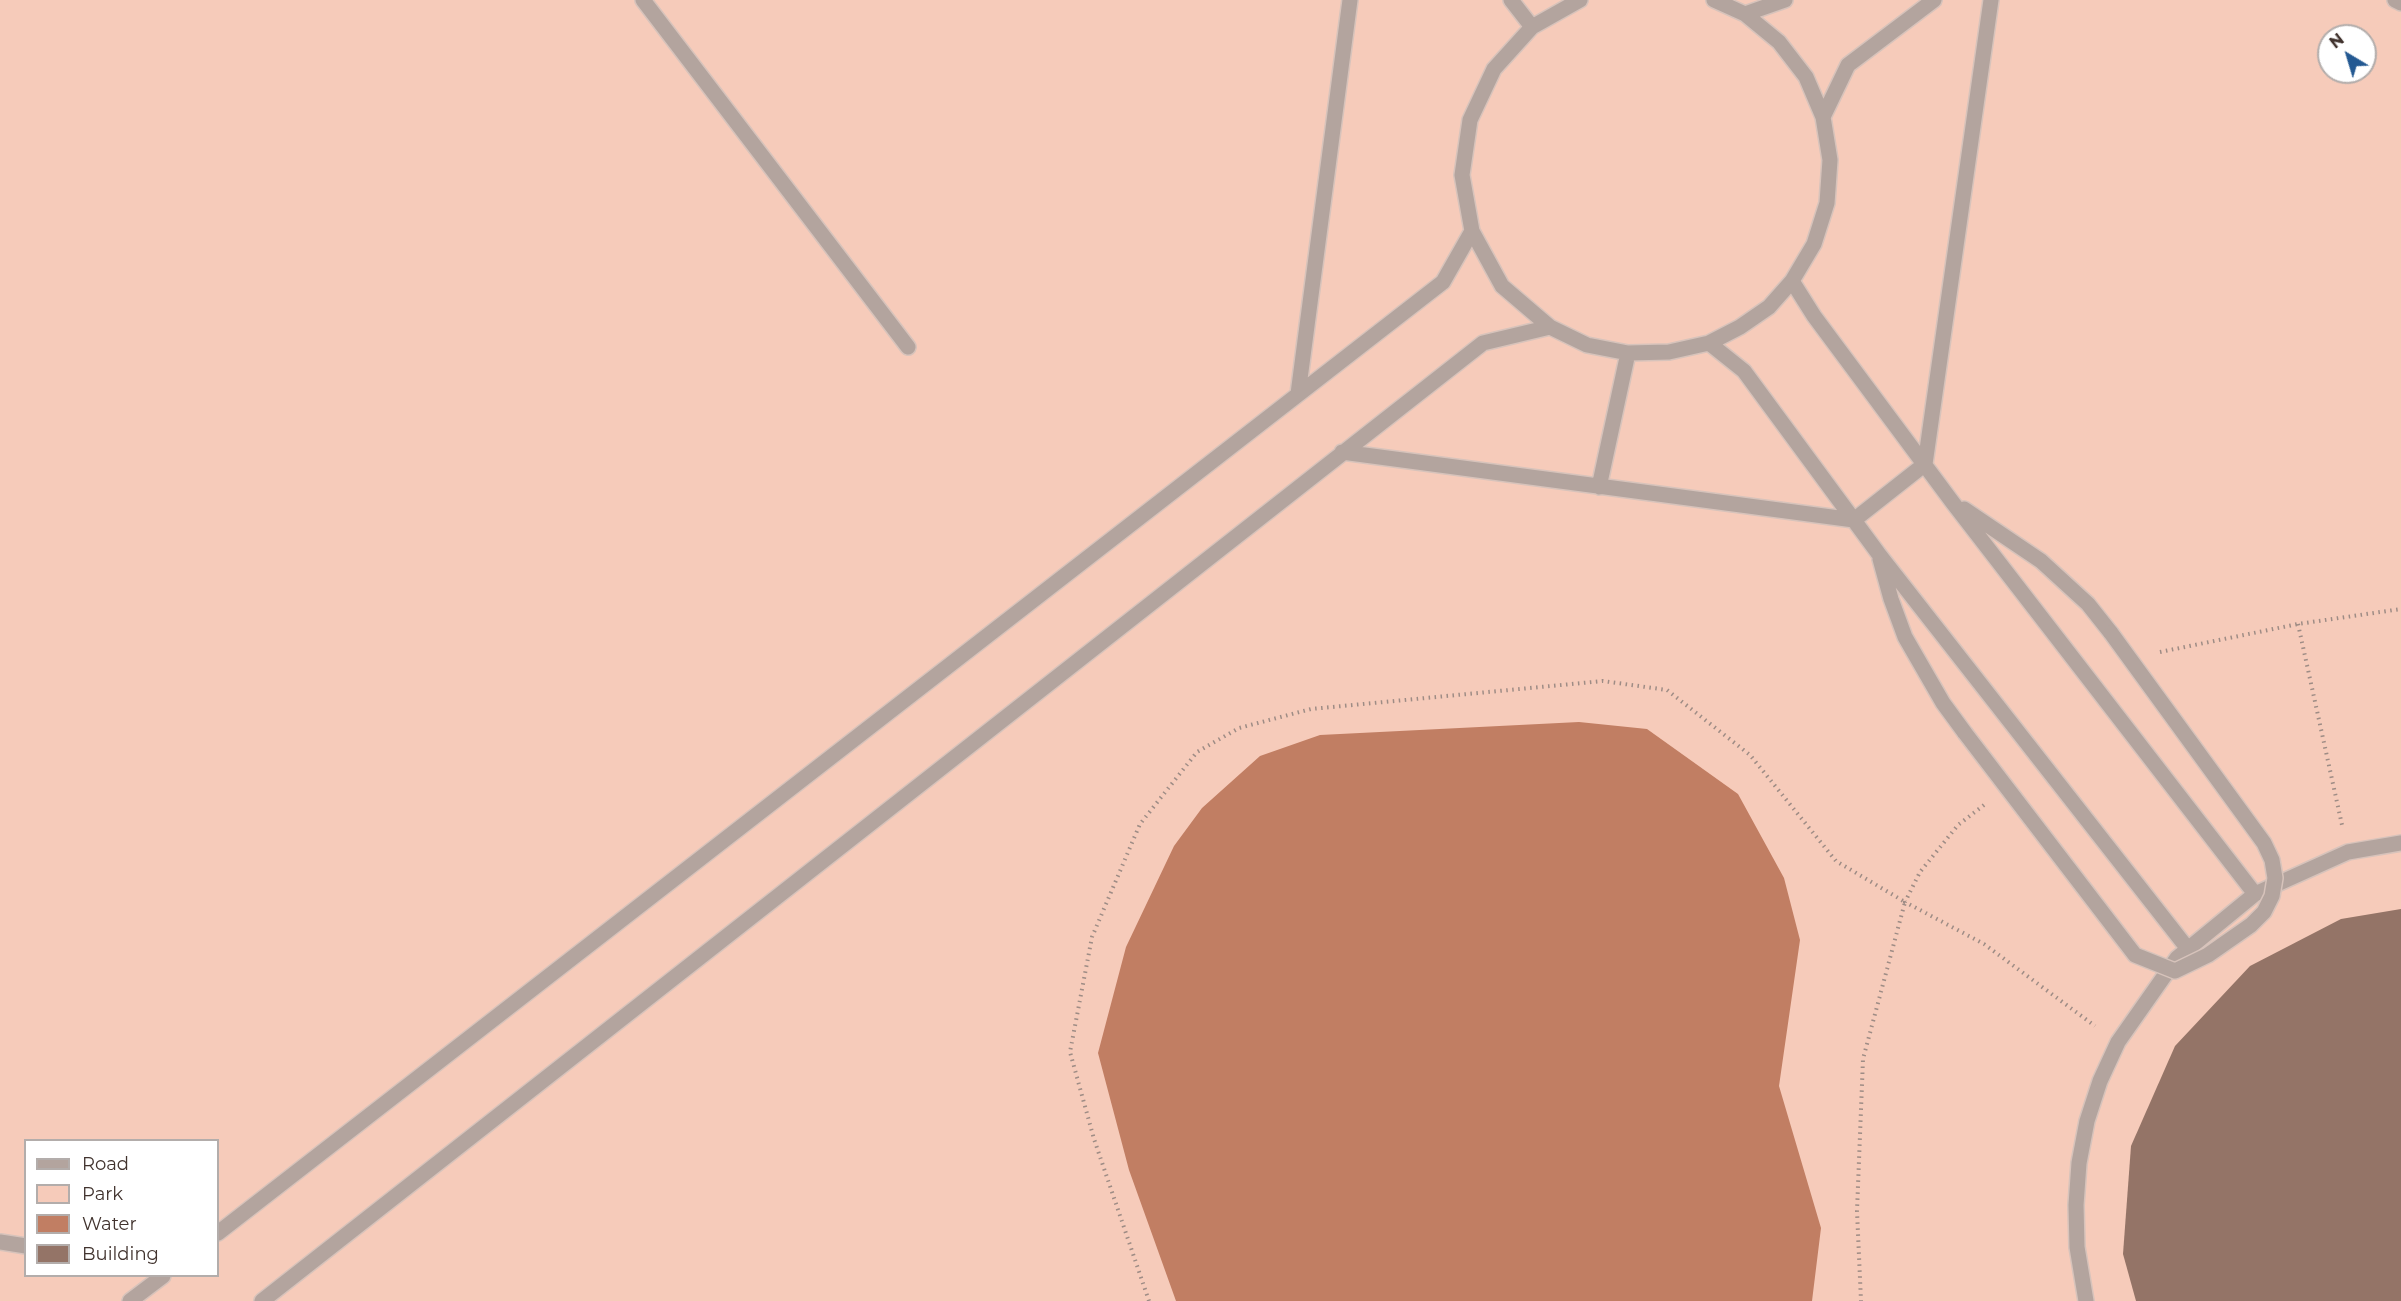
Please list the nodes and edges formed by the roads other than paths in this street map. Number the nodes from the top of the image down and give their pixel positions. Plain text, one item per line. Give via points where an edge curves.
1 (643, 0) edge
2 (1350, 0) edge
3 (1510, 0) edge
4 (1580, 0) edge
5 (1714, 0) edge
6 (1785, 0) edge
7 (1934, 0) edge
8 (1991, 0) edge
9 (2395, 0) edge
10 (2401, 3) edge
11 (1745, 14) junction
12 (1532, 27) junction
13 (1823, 117) junction
14 (1472, 231) junction
15 (1792, 281) junction
16 (1550, 327) junction
17 (1709, 343) junction
18 (908, 347) dead end
19 (1628, 353) junction
20 (1298, 394) junction
21 (1342, 452) junction
22 (1925, 464) junction
23 (1599, 487) junction
24 (1953, 502) junction
25 (1854, 520) junction
26 (1878, 553) junction
27 (2401, 843) edge
28 (2255, 894) junction
29 (2188, 949) junction
30 (219, 1232) edge
31 (0, 1242) edge
32 (24, 1246) edge
33 (160, 1277) edge
34 (130, 1301) edge
35 (262, 1301) edge
36 (2086, 1301) edge

1 - 18 street
2 - 20 street
3 - 12 street
4 - 12 street
5 - 11 street
6 - 11 street
7 - 13 street via 1848,65
8 - 22 street
9 - 10 street
11 - 13 street via 1779,42 1806,77
12 - 14 street via 1494,69 1470,120 1462,175
13 - 15 street via 1830,160 1827,203 1814,244
14 - 16 street via 1502,286
14 - 20 street via 1443,282
15 - 17 street via 1769,307
15 - 22 street
16 - 19 street via 1587,345
16 - 21 street via 1483,342
17 - 19 street via 1669,352
17 - 25 street via 1744,371
19 - 23 street
20 - 30 street
21 - 23 street
21 - 35 street
22 - 24 street
22 - 25 street
23 - 25 street
24 - 26 street, bridge via 2041,561 2088,604 2264,843 2275,878 2272,896 2258,919 2208,956 2175,971 2135,955 1943,703 1905,637
24 - 28 street
25 - 26 street
26 - 29 street
27 - 28 street via 2348,852
28 - 29 street
29 - 36 street via 2176,958 2118,1042 2087,1121 2076,1205 2077,1247
31 - 32 street
33 - 34 street

